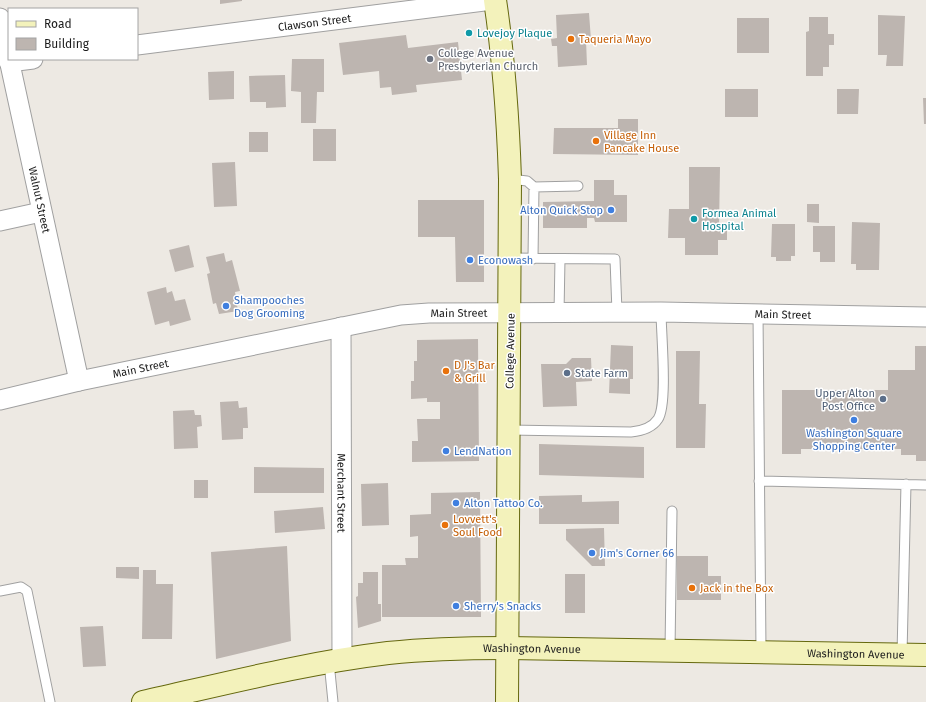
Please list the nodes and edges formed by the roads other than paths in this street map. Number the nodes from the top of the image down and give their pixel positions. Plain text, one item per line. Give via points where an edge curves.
1 (494, 0) edge
2 (0, 18) edge
3 (2, 43) edge
4 (138, 45) edge
5 (8, 59) edge
6 (25, 60) edge
7 (9, 62) joint
8 (510, 179) junction
9 (578, 186) dead end
10 (534, 187) junction
11 (41, 212) junction
12 (0, 221) edge
13 (510, 258) junction
14 (533, 259) junction
15 (560, 259) junction
16 (617, 312) junction
17 (661, 312) junction
18 (559, 313) junction
19 (510, 314) junction
20 (758, 314) junction
21 (926, 317) edge
22 (341, 327) junction
23 (79, 381) junction
24 (0, 400) edge
25 (509, 430) junction
26 (759, 481) junction
27 (906, 484) junction
28 (926, 485) edge
29 (672, 512) dead end
30 (0, 591) edge
31 (507, 648) junction
32 (670, 650) junction
33 (761, 651) junction
34 (902, 654) junction
35 (926, 655) edge
36 (336, 661) junction
37 (50, 702) edge
38 (143, 702) edge
39 (333, 702) edge
40 (507, 702) edge

1 - 4 street, Clawson Street
1 - 8 main road, College Avenue via 504,66
2 - 3 street, Walnut Street
3 - 5 street, Walnut Street
6 - 7 street
7 - 11 street, Walnut Street
8 - 10 lane via 527,181
8 - 13 main road, College Avenue
9 - 10 lane
10 - 14 lane
11 - 12 street
11 - 23 street, Walnut Street
13 - 14 lane
13 - 19 main road, College Avenue
14 - 15 lane
15 - 16 lane via 616,259
15 - 18 lane
16 - 17 street, Main Street
16 - 18 street, Main Street
17 - 20 street, Main Street
17 - 25 lane via 663,399 658,419 651,426 631,432
18 - 19 street, Main Street
19 - 22 street, Main Street via 401,315
19 - 25 main road, College Avenue
20 - 21 street, Main Street
20 - 26 lane
22 - 23 street, Main Street
22 - 36 street, Merchant Street
23 - 24 street, Main Street
25 - 31 main road, College Avenue
26 - 27 lane
26 - 33 lane
27 - 28 lane
27 - 34 lane
29 - 32 lane
30 - 37 lane via 21,587 27,591
31 - 32 main road, Washington Avenue
31 - 36 main road, Washington Avenue via 389,653
31 - 40 main road, College Avenue
32 - 33 main road, Washington Avenue
33 - 34 main road, Washington Avenue
34 - 35 main road, Washington Avenue
36 - 38 main road, Washington Avenue
36 - 39 lane

